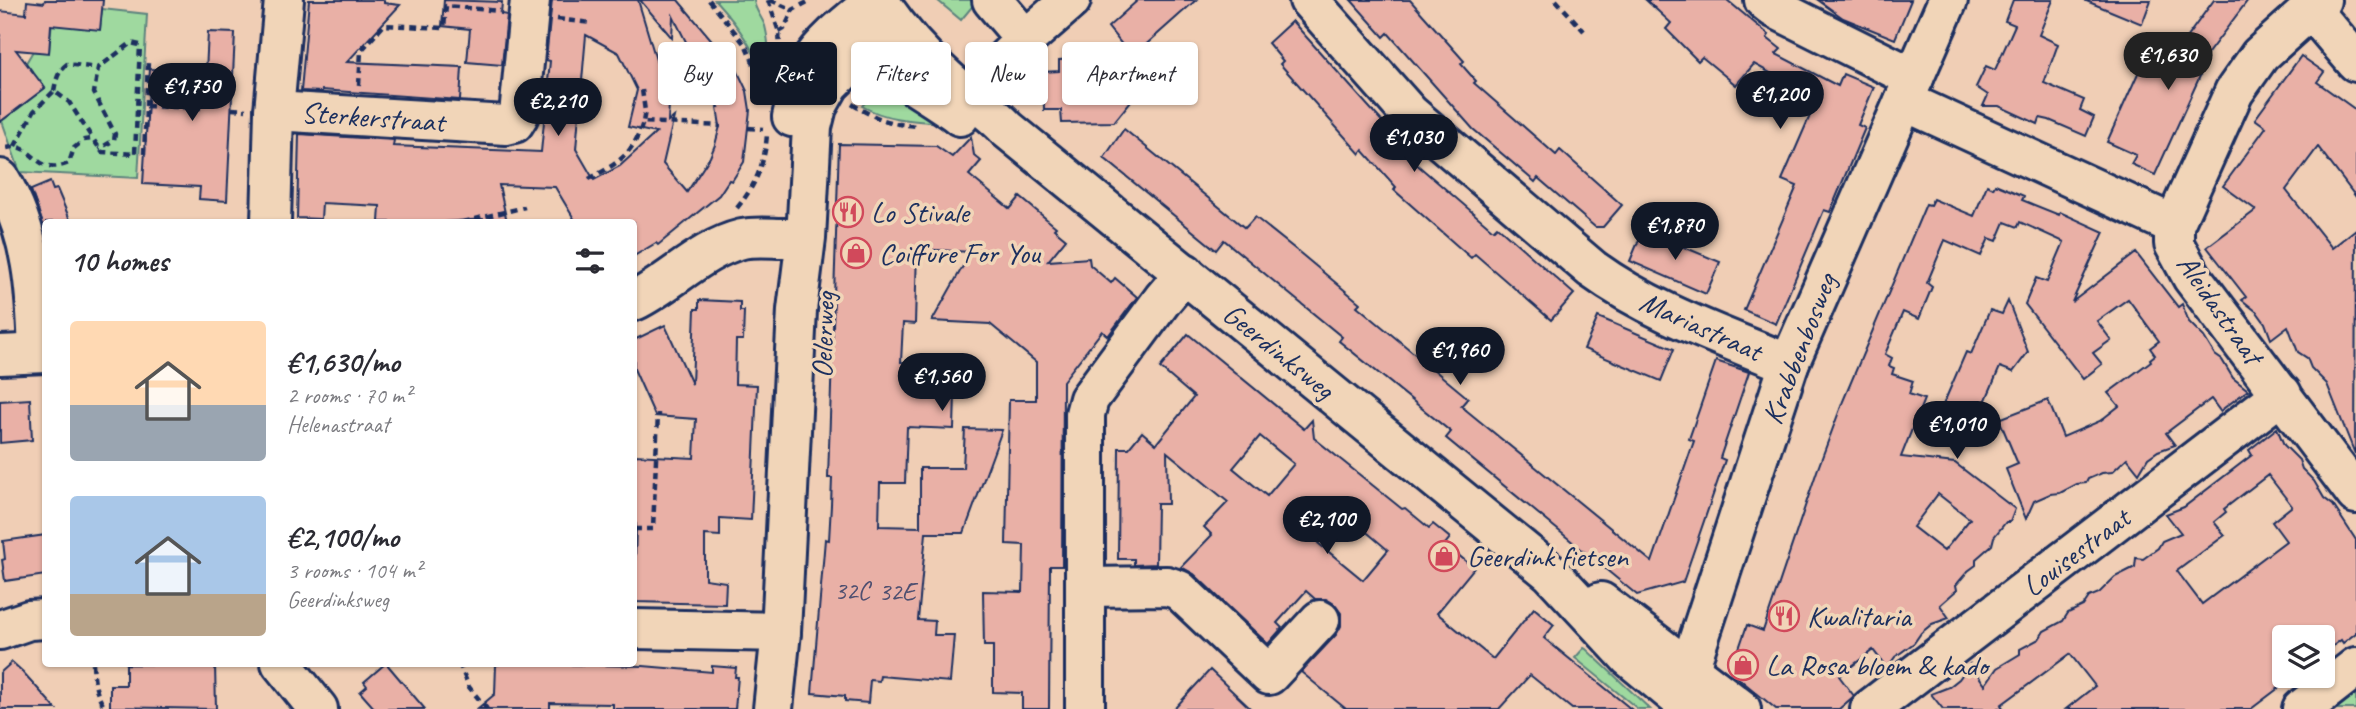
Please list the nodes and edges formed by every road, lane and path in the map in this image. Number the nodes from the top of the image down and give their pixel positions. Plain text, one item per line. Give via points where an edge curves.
1 (284, 0) edge
2 (709, 0) edge
3 (770, 0) edge
4 (811, 0) edge
5 (992, 0) edge
6 (1071, 0) edge
7 (1309, 0) edge
8 (1556, 0) edge
9 (1764, 0) edge
10 (1948, 0) edge
11 (2316, 4) edge
12 (529, 8) edge
13 (793, 10) junction
14 (870, 22) edge
15 (1584, 31) dead end
16 (779, 32) dead end
17 (1026, 40) junction
18 (750, 55) edge
19 (148, 61) dead end
20 (2356, 62) edge
21 (98, 68) junction
22 (642, 90) dead end
23 (1909, 90) junction
24 (54, 91) junction
25 (145, 106) junction
26 (965, 107) junction
27 (204, 108) dead end
28 (274, 111) junction
29 (844, 111) dead end
30 (357, 116) junction
31 (643, 122) junction
32 (721, 126) dead end
33 (748, 128) dead end
34 (93, 139) junction
35 (99, 149) junction
36 (144, 155) dead end
37 (10, 157) edge
38 (589, 179) dead end
39 (524, 207) dead end
40 (271, 219) edge
41 (475, 219) edge
42 (2174, 225) junction
43 (786, 238) junction
44 (707, 253) junction
45 (1185, 273) junction
46 (637, 299) edge
47 (797, 310) junction
48 (42, 353) edge
49 (0, 355) edge
50 (1789, 364) junction
51 (2282, 394) junction
52 (659, 413) dead end
53 (2356, 494) edge
54 (637, 529) edge
55 (1085, 586) junction
56 (42, 619) edge
57 (1320, 620) dead end
58 (637, 629) edge
59 (0, 630) edge
60 (781, 632) junction
61 (93, 667) edge
62 (284, 667) edge
63 (461, 667) edge
64 (2356, 667) edge
65 (1688, 698) edge
66 (106, 709) edge
67 (318, 709) edge
68 (487, 709) edge
69 (773, 709) edge
70 (1085, 709) edge
71 (1741, 709) edge
72 (1870, 709) edge
73 (2302, 709) edge

1 - 28 street
2 - 18 path
3 - 13 path
4 - 13 path
5 - 17 street
6 - 17 street
7 - 50 street, Mariastraat via 1410,114 1592,269 1633,296
8 - 15 path
9 - 23 street, Aleidastraat
10 - 23 street, Krabbenbosweg
11 - 20 street
11 - 42 street via 2260,55 2234,92
12 - 30 path via 509,12 446,6 444,28 384,25 360,51
12 - 30 street, Sterkerstraat via 519,115 514,123
13 - 16 path
14 - 26 street, Geerdinksweg via 919,52
14 - 29 path
14 - 43 street, Oelerweg via 809,65 797,95 789,132
14 - 47 street, Oelerweg via 817,107
17 - 26 street via 995,67
19 - 25 path
21 - 24 path via 67,64
21 - 35 path via 94,93 115,134 114,140
21 - 35 path via 131,43 140,45 135,154
22 - 31 path
23 - 42 street, Aleidastraat
23 - 50 street, Krabbenbosweg
24 - 34 path via 69,102
24 - 37 path via 34,111
25 - 27 path
25 - 36 path
26 - 45 street, Geerdinksweg via 995,116
28 - 30 street, Sterkerstraat
28 - 40 street
31 - 32 path
31 - 38 path via 622,160
33 - 44 path via 767,129 758,178
34 - 35 path
34 - 37 path via 74,148 69,163 54,167 45,166 23,149
37 - 48 street via 9,194 32,265
39 - 41 path
42 - 51 street, Aleidastraat via 2175,244 2187,269
43 - 44 street via 743,239
43 - 47 street, Oelerweg via 787,271
44 - 46 street
45 - 55 street via 1089,399 1085,414
45 - 65 street, Geerdinksweg via 1551,573 1583,589 1647,635
47 - 60 street, Oelerweg
48 - 49 street
50 - 65 street, Krabbenbosweg
51 - 53 street, Aleidastraat
51 - 72 street, Louisestraat
52 - 54 path via 653,530
55 - 57 street via 1179,590 1269,675
55 - 70 street
56 - 59 street
58 - 60 street
60 - 69 street, Oelerweg
61 - 66 path via 98,699
62 - 67 street
63 - 68 path via 469,687
64 - 73 street
65 - 71 street, Geerdinksweg

